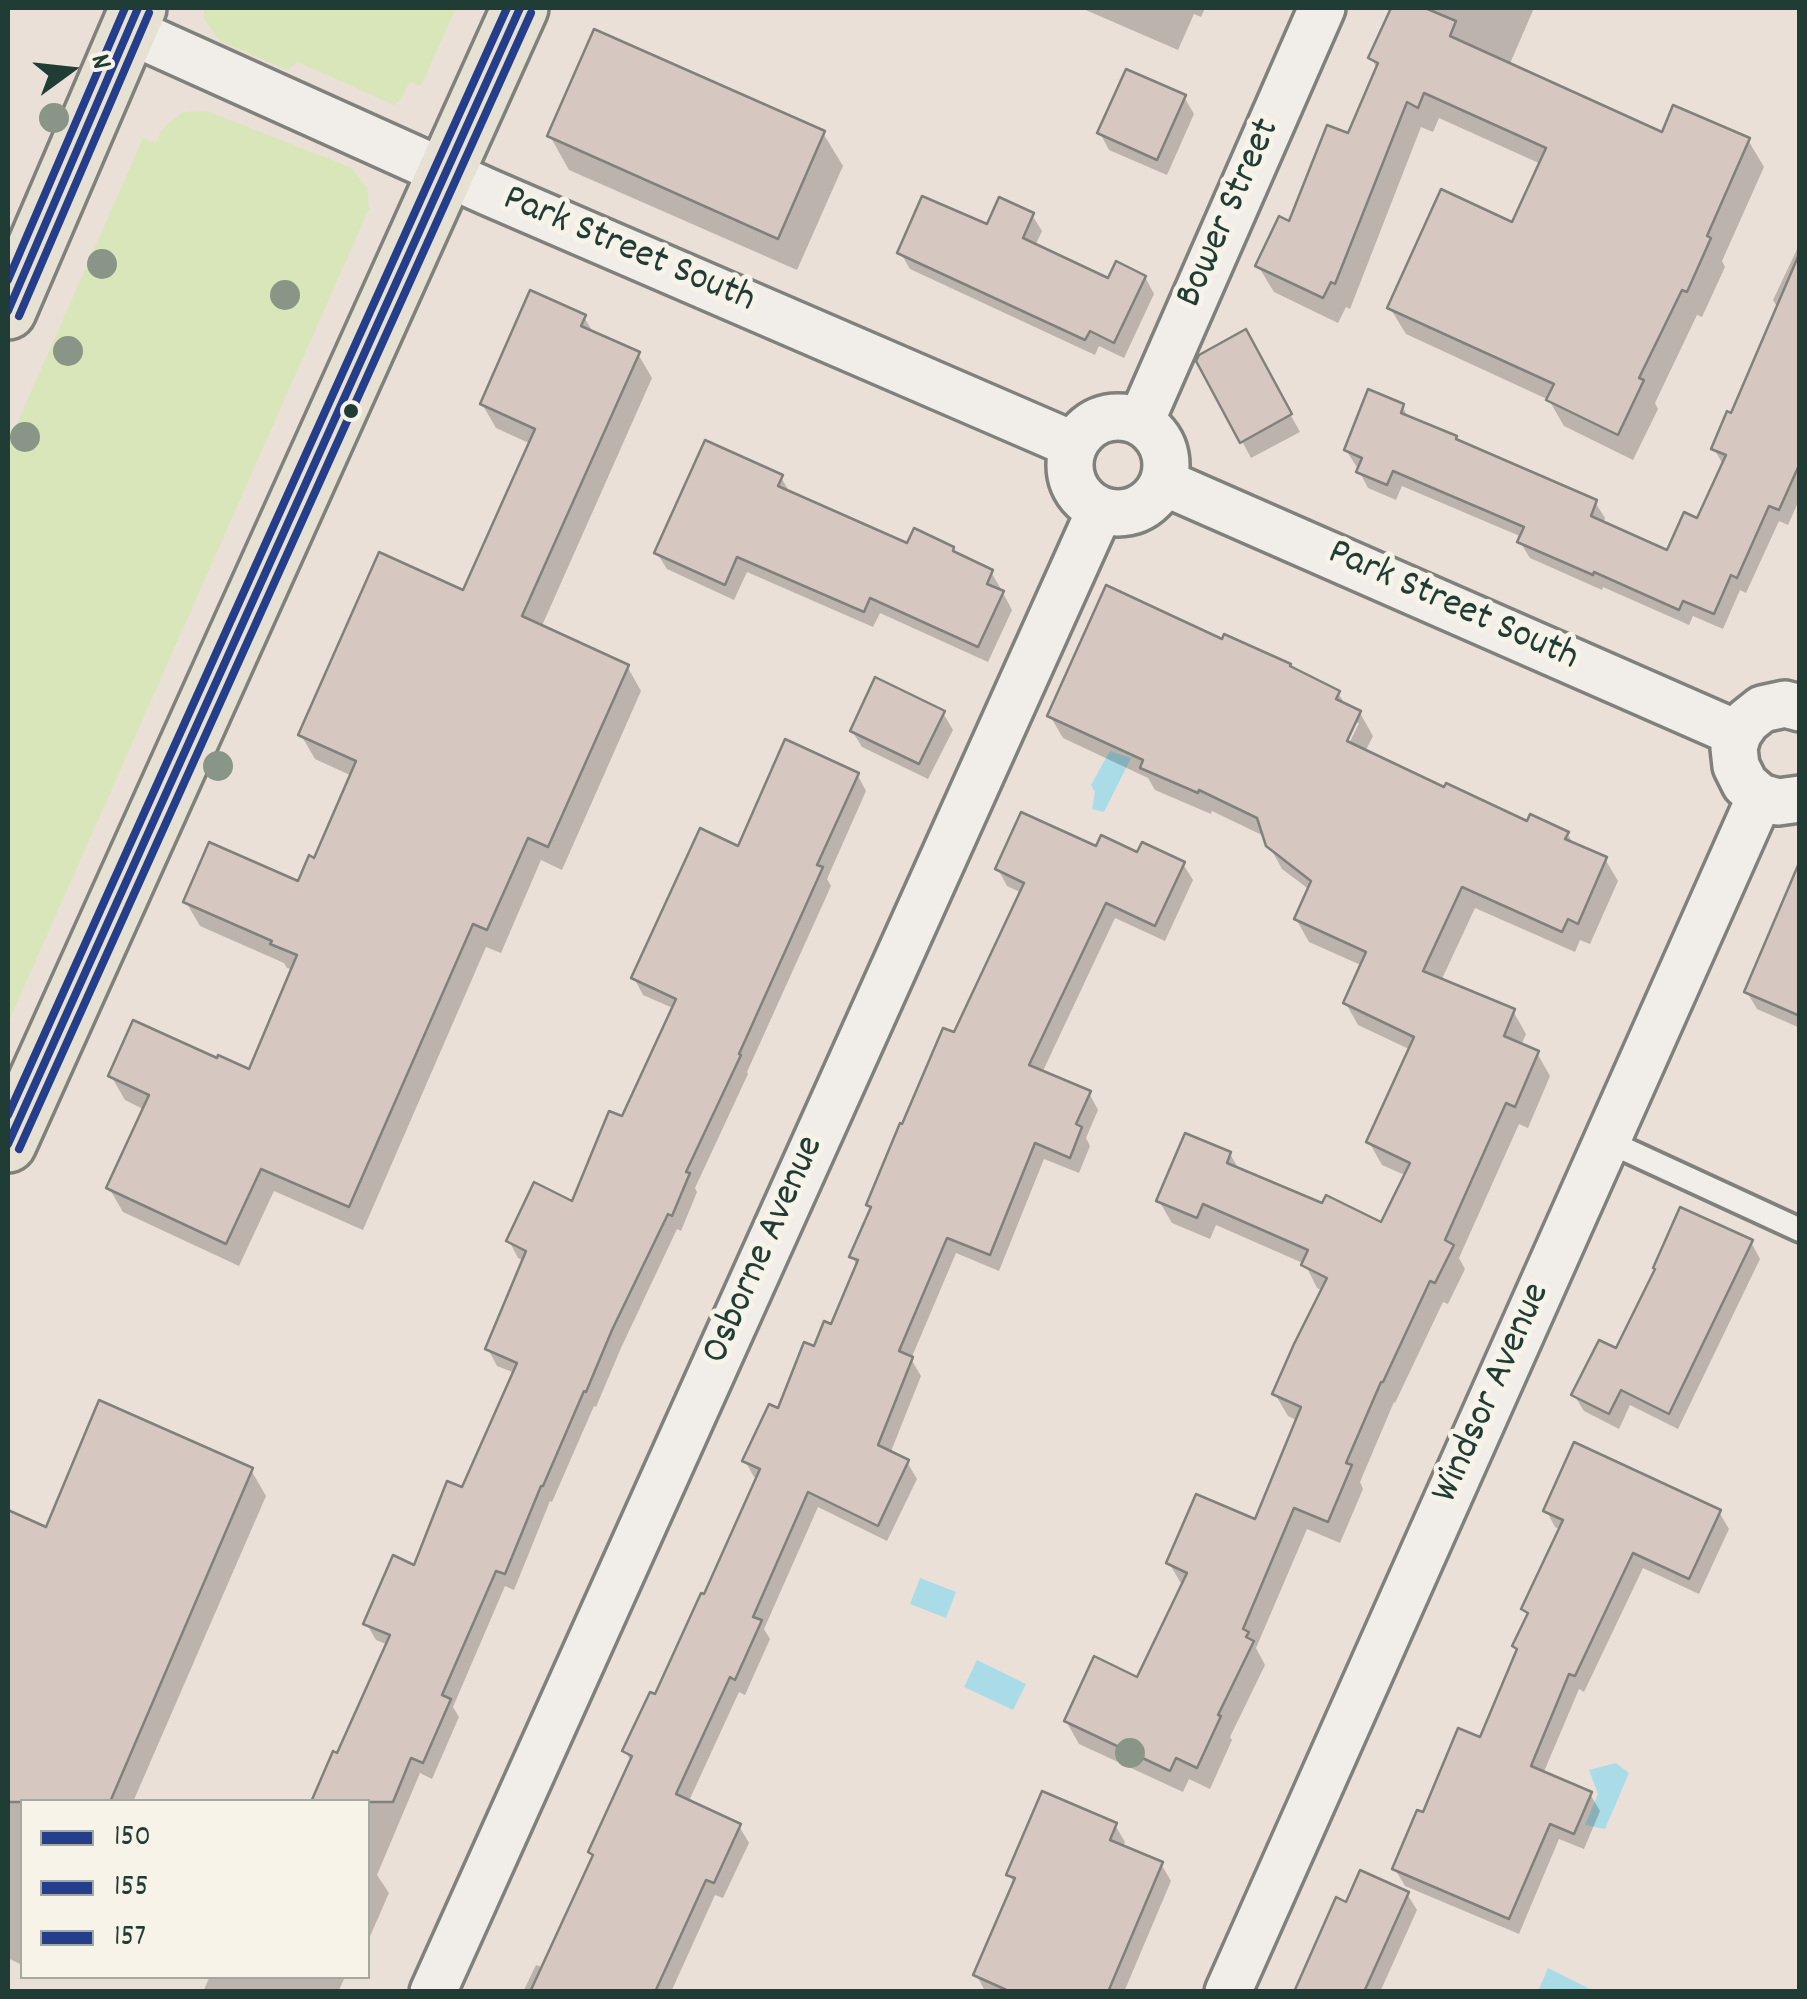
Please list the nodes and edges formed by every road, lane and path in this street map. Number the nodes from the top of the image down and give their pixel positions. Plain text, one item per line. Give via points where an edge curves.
1 (520, 8) edge
2 (1322, 8) edge
3 (133, 18) edge
4 (446, 173) junction
5 (13, 286) edge
6 (1140, 421) junction
7 (1074, 445) junction
8 (1165, 483) junction
9 (1100, 510) junction
10 (1800, 708) edge
11 (1738, 734) junction
12 (1780, 798) edge
13 (1607, 1141) junction
14 (8, 1144) edge
15 (1800, 1230) edge
16 (433, 1992) edge
17 (1228, 1992) edge

1 - 4 highway
2 - 6 street, Bower Street
3 - 4 street, Park Street South
3 - 5 highway
4 - 7 street, Park Street South
4 - 14 highway
6 - 7 street via 1097,421
6 - 8 street via 1159,437 1168,464
7 - 9 street via 1071,478 1080,496
8 - 9 street via 1152,502 1131,513
8 - 11 street, Park Street South
9 - 16 street, Osborne Avenue
10 - 11 street via 1762,709
11 - 12 street via 1736,766 1745,784
12 - 13 street, Windsor Avenue
13 - 15 lane
13 - 17 street, Windsor Avenue

